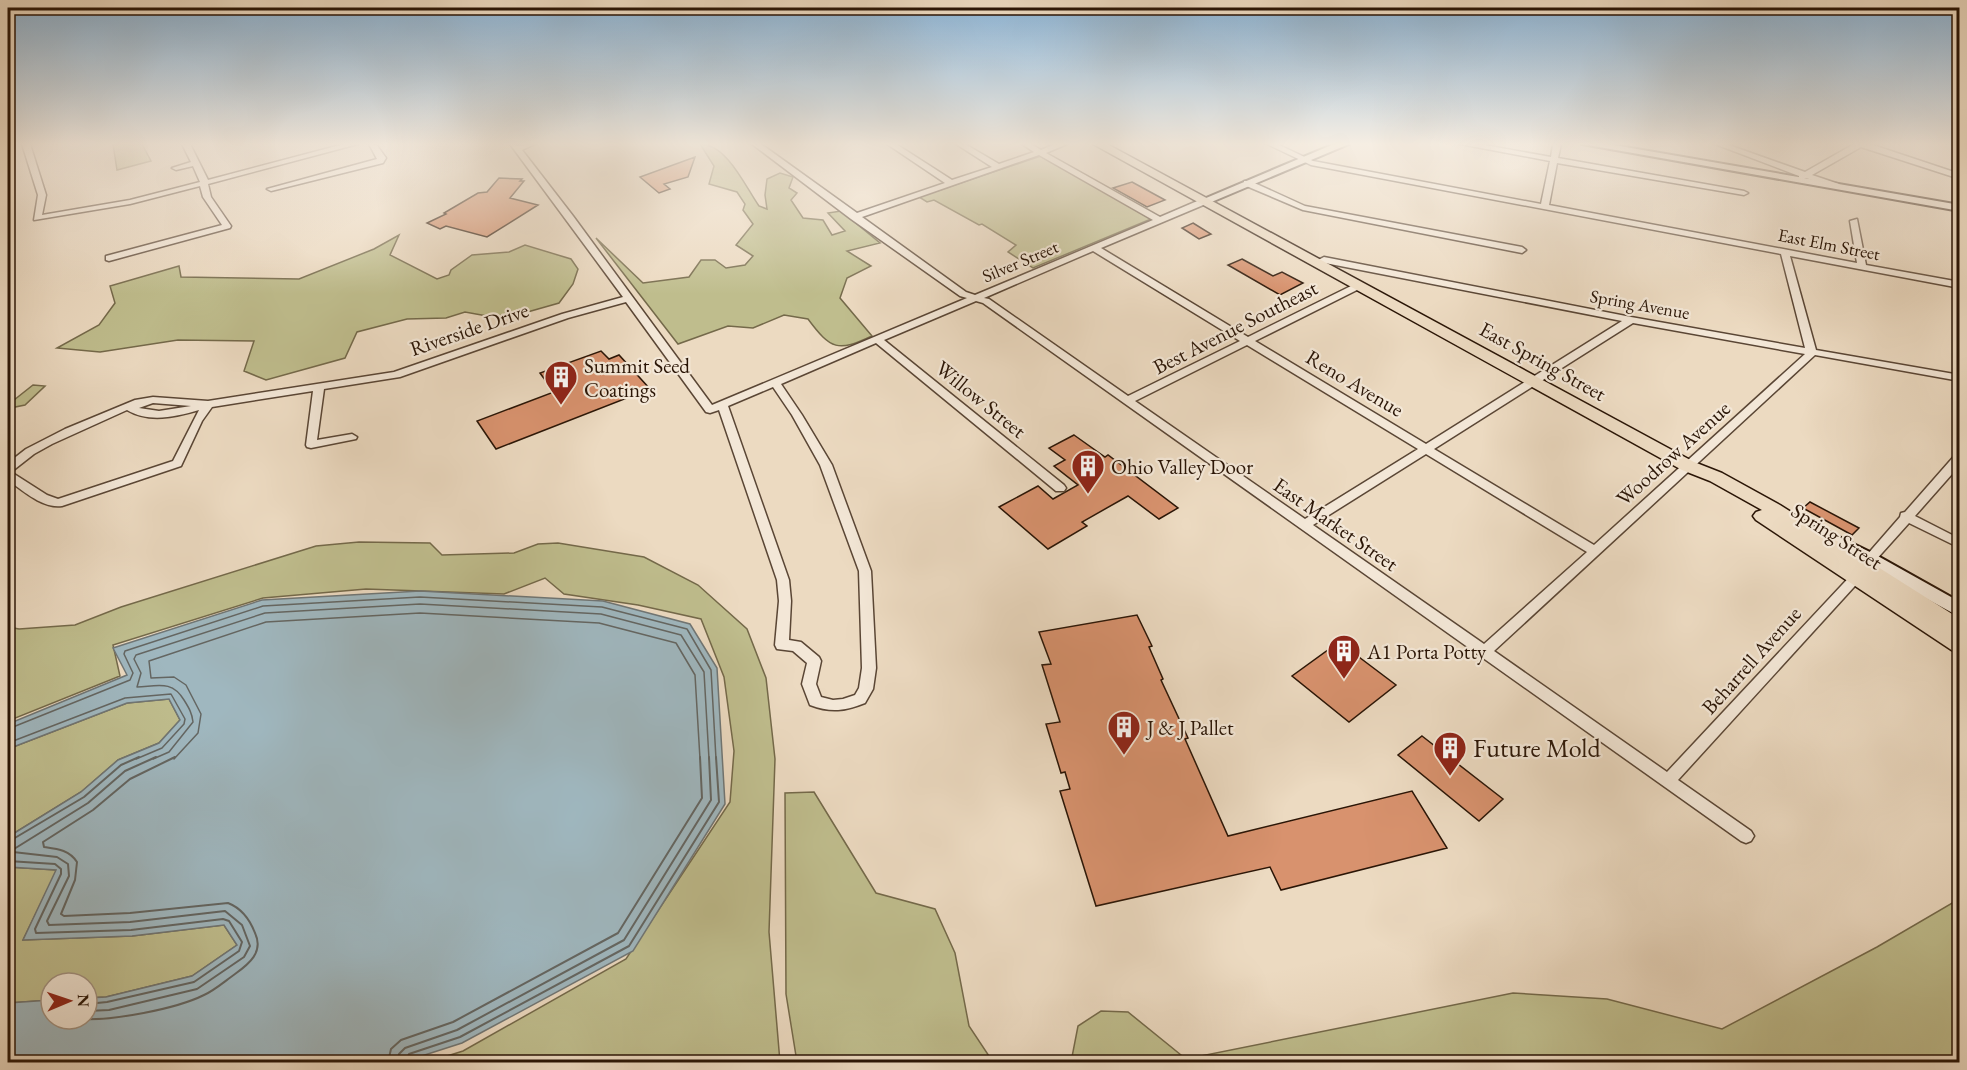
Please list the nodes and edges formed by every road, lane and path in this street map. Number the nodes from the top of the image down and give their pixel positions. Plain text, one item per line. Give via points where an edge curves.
1 (42, 194) edge
2 (158, 194) edge
3 (206, 194) edge
4 (550, 194) edge
5 (823, 194) edge
6 (920, 194) edge
7 (1114, 194) edge
8 (1191, 194) edge
9 (1221, 194) edge
10 (1271, 194) edge
11 (1478, 194) edge
12 (1548, 194) edge
13 (1876, 194) edge
14 (1204, 201) junction
15 (1545, 207) junction
16 (1959, 207) edge
17 (854, 217) junction
18 (1160, 220) junction
19 (1854, 221) dead end
20 (1094, 248) junction
21 (1522, 250) dead end
22 (1785, 252) junction
23 (108, 258) dead end
24 (1316, 263) junction
25 (1862, 267) junction
26 (1959, 285) edge
27 (1358, 286) junction
28 (629, 298) junction
29 (976, 298) junction
30 (1631, 320) junction
31 (878, 340) junction
32 (1248, 341) junction
33 (1811, 351) junction
34 (1959, 378) edge
35 (1534, 381) junction
36 (775, 383) junction
37 (319, 388) junction
38 (1127, 401) junction
39 (208, 404) junction
40 (716, 408) junction
41 (352, 437) dead end
42 (1426, 448) junction
43 (1959, 456) edge
44 (1688, 466) junction
45 (8, 470) edge
46 (8, 475) edge
47 (1060, 488) dead end
48 (1905, 516) junction
49 (1304, 525) junction
50 (1959, 544) edge
51 (1595, 551) junction
52 (1864, 568) junction
53 (1959, 611) edge
54 (1959, 629) edge
55 (1959, 645) edge
56 (1484, 652) junction
57 (1668, 782) junction
58 (1746, 836) dead end

1 - 2 street via 37,218
3 - 23 street via 227,226
4 - 28 street
5 - 17 street, East Market Street
6 - 17 street
7 - 18 street
8 - 14 main road, East Spring Street
9 - 14 street, Silver Street
10 - 21 street via 1303,208
11 - 15 street, East Elm Street
12 - 15 street
13 - 16 street
14 - 18 street, Silver Street
14 - 24 main road, East Spring Street
15 - 22 street, East Elm Street
17 - 29 street, East Market Street via 963,294
18 - 20 street, Silver Street
19 - 25 street
20 - 29 street, Silver Street
20 - 32 street, Reno Avenue
22 - 25 street, East Elm Street
22 - 33 street
24 - 27 main road, East Spring Street
24 - 30 street, Spring Avenue via 1324,260
25 - 26 street, East Elm Street
27 - 32 street, Best Avenue Southeast
27 - 35 main road, East Spring Street
28 - 37 street, Riverside Drive via 396,375
28 - 40 street
29 - 31 street, Silver Street
29 - 38 street, East Market Street via 986,301
30 - 33 street, Spring Avenue
30 - 35 street
31 - 36 street, Silver Street
31 - 47 street, Willow Street
32 - 38 street, Best Avenue Southeast
32 - 42 street, Reno Avenue
33 - 34 street, Spring Avenue
33 - 44 street, Woodrow Avenue
35 - 42 street
35 - 44 main road, East Spring Street
36 - 40 street, Silver Street
36 - 40 street via 826,465 865,571 869,668 860,699 841,707 815,701 809,684 814,662 796,646 782,645 783,580
37 - 39 street, Riverside Drive
37 - 41 street via 311,446
38 - 49 street, East Market Street
39 - 45 street, Riverside Drive via 152,414 133,410 132,406 140,402 119,407 20,459
39 - 46 street via 177,463 97,492 58,503
42 - 49 street
42 - 51 street, Reno Avenue
43 - 48 street, Beharrell Avenue
44 - 51 street, Woodrow Avenue
44 - 52 main road, Spring Street via 1707,482
44 - 52 main road, East Spring Street via 1716,477 1791,520
48 - 50 street
48 - 52 street, Beharrell Avenue
49 - 56 street, East Market Street
51 - 56 street, Woodrow Avenue
52 - 53 street
52 - 54 main road, East Spring Street
52 - 55 main road, Spring Street
52 - 57 street, Beharrell Avenue
56 - 57 street, East Market Street
57 - 58 street, East Market Street

